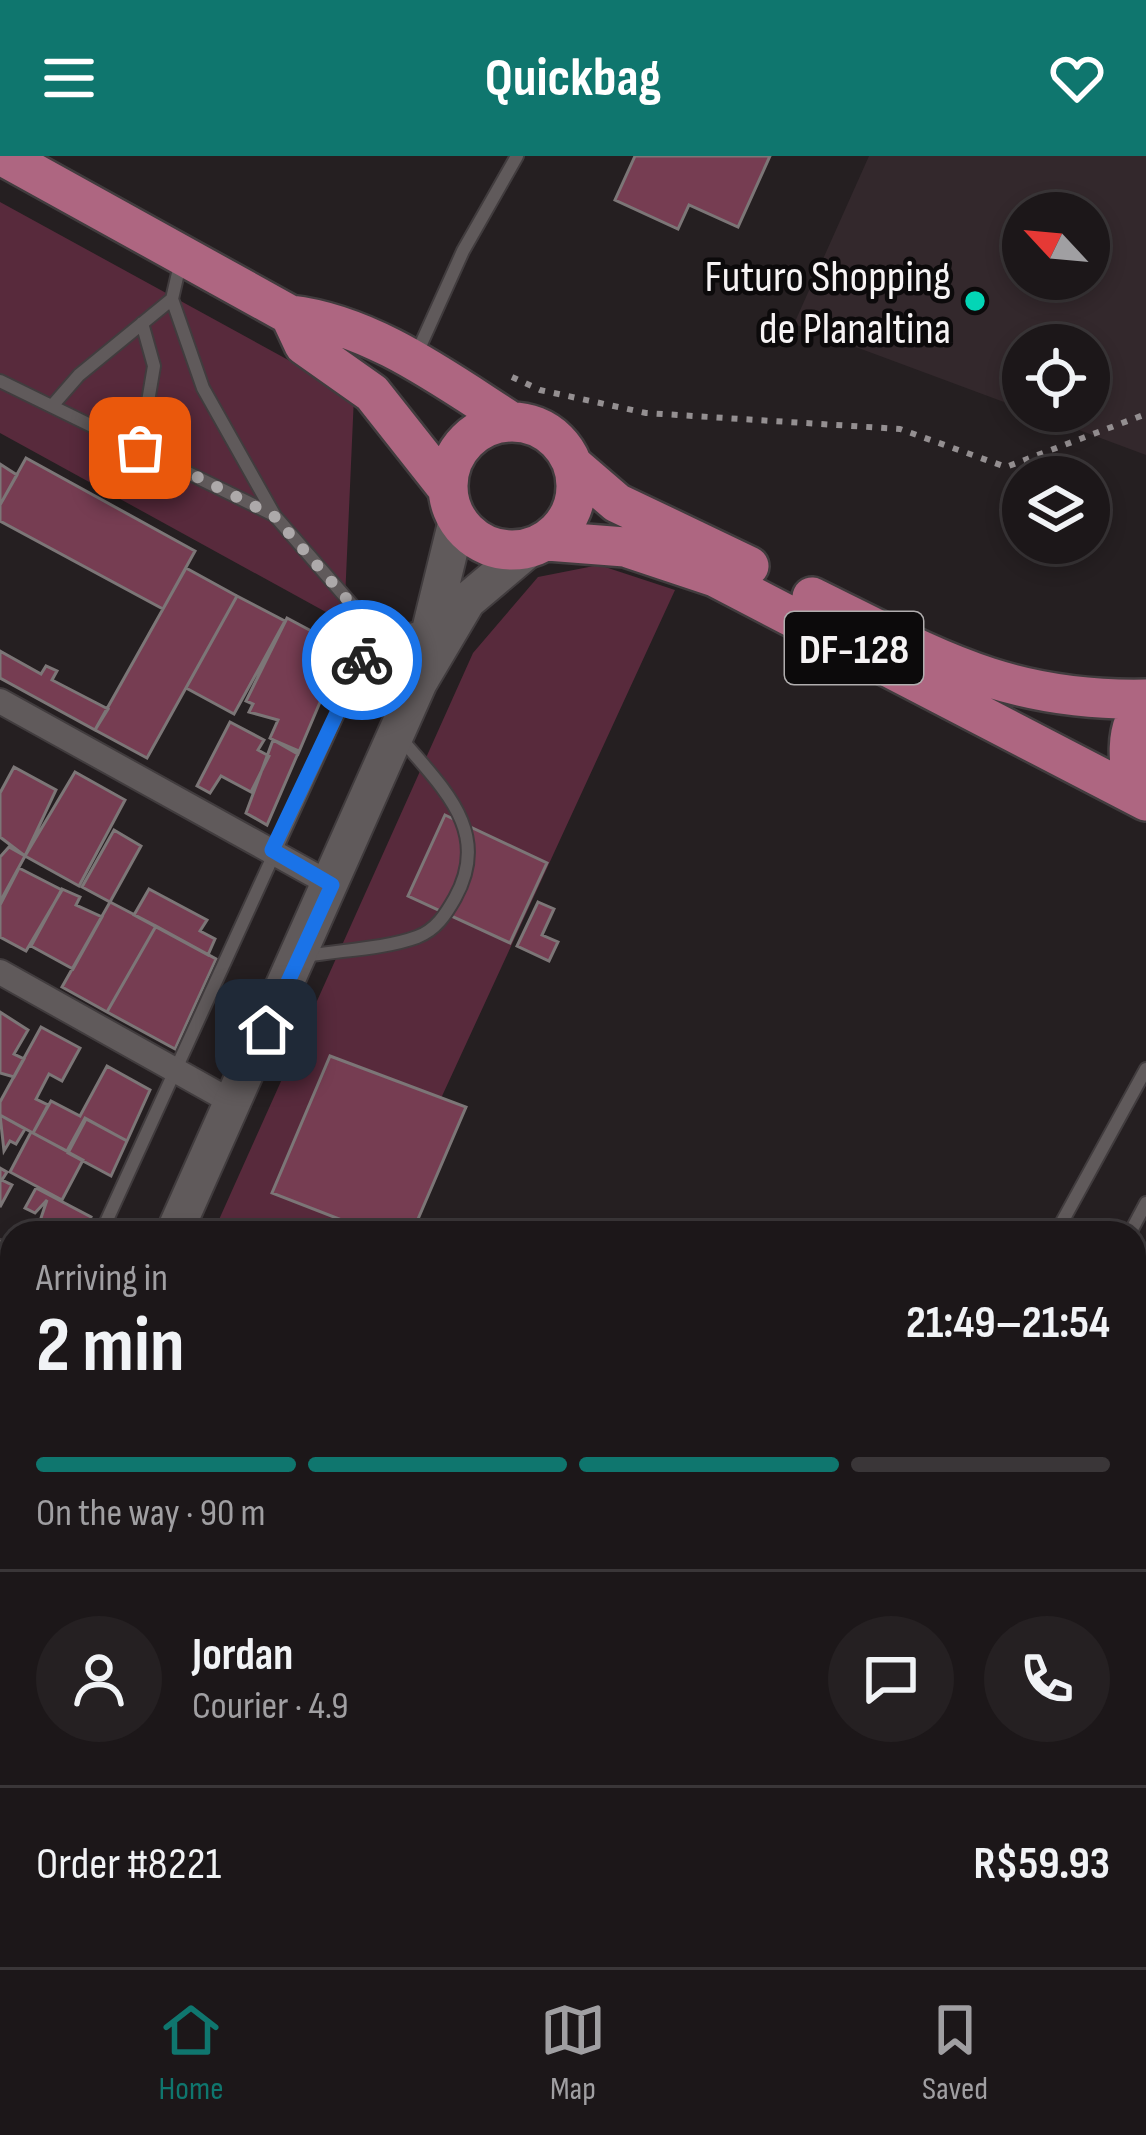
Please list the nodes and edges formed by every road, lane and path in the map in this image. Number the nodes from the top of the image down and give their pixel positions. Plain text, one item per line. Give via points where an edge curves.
1 (3, 156) edge
2 (517, 156) edge
3 (182, 255) junction
4 (172, 299) junction
5 (290, 315) junction
6 (142, 322) junction
7 (413, 360) junction
8 (501, 372) dead end
9 (0, 381) edge
10 (52, 406) junction
11 (1146, 414) edge
12 (510, 421) junction
13 (140, 448) junction
14 (574, 466) junction
15 (452, 504) junction
16 (274, 516) junction
17 (539, 544) junction
18 (429, 625) junction
19 (381, 638) junction
20 (419, 682) junction
21 (0, 701) edge
22 (1146, 702) edge
23 (396, 733) junction
24 (1140, 798) edge
25 (272, 850) junction
26 (332, 885) junction
27 (299, 957) junction
28 (0, 972) edge
29 (173, 1068) junction
30 (1146, 1070) edge
31 (232, 1102) junction
32 (106, 1221) edge
33 (179, 1221) edge
34 (1063, 1221) edge

1 - 3 main road, DF-128
2 - 7 lane
3 - 4 lane
3 - 5 main road, DF-128
4 - 6 lane
4 - 16 lane via 203,388
5 - 7 main road, DF-128 via 322,318
5 - 15 main road, DF-128 via 304,345 372,393
6 - 10 lane
6 - 13 lane via 154,366
7 - 12 main road, DF-128
8 - 11 path via 540,390 646,413 900,429 1006,467
9 - 10 lane
10 - 13 lane
12 - 14 main road, DF-128 via 556,438
12 - 15 main road via 465,442 449,471
13 - 16 lane
14 - 17 main road via 575,500 560,530
14 - 22 main road, DF-128 / DF-128 via 617,503 945,663 1022,690
15 - 17 main road, DF-128 via 482,543
15 - 18 street
16 - 19 lane
17 - 20 street via 467,601
17 - 24 main road, DF-128 / DF-128 via 625,548 715,577
18 - 19 lane
18 - 20 street
19 - 25 lane
20 - 23 street
21 - 25 street
22 - 24 main road via 1130,738
23 - 26 street
23 - 27 lane via 460,810 472,840 462,886 443,919 419,937
25 - 26 street
25 - 29 lane
26 - 27 street
27 - 31 street
28 - 29 street
29 - 31 street
29 - 32 lane
30 - 34 lane
31 - 33 street

